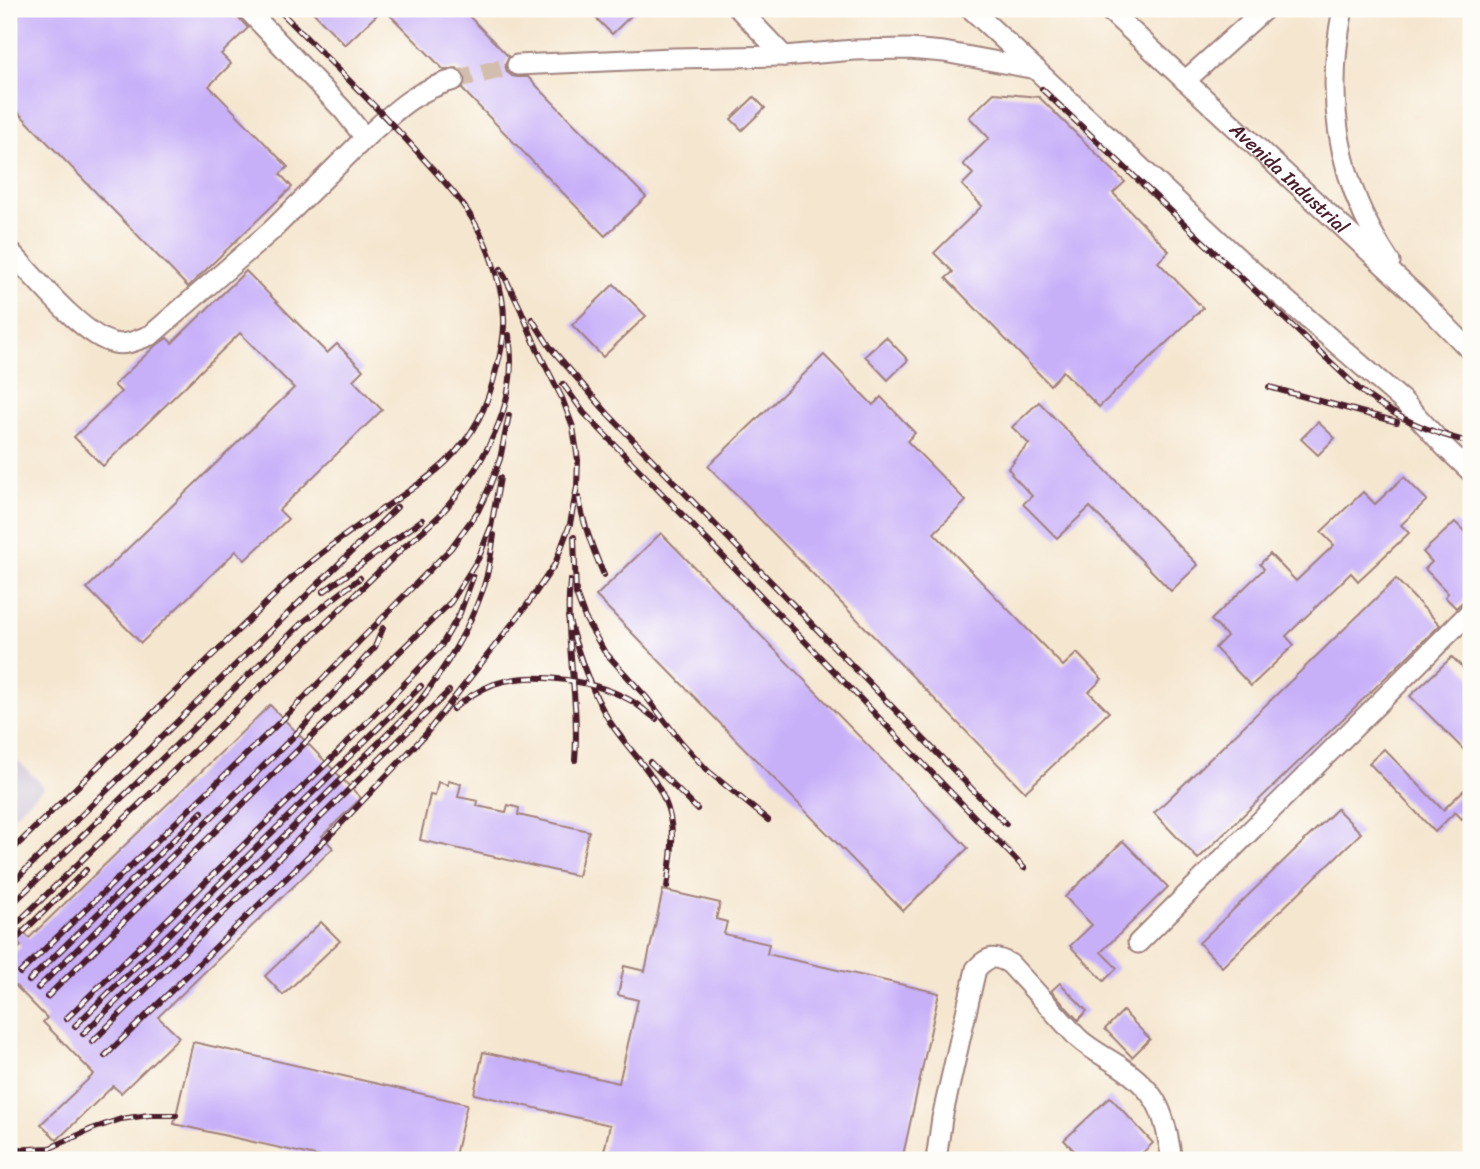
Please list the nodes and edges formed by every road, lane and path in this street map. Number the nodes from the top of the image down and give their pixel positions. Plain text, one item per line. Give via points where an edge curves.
1 (247, 9) edge
2 (738, 9) edge
3 (971, 9) edge
4 (1108, 9) edge
5 (1265, 9) edge
6 (1343, 9) edge
7 (784, 56) junction
8 (517, 65) tunnel mouth
9 (1036, 69) junction
10 (454, 80) tunnel mouth
11 (1185, 81) junction
12 (365, 138) junction
13 (9, 250) edge
14 (1417, 296) junction
15 (1471, 351) edge
16 (1471, 472) edge
17 (1471, 611) edge
18 (1138, 943) dead end
19 (936, 1160) edge
20 (1172, 1160) edge

1 - 12 street
2 - 7 street
3 - 9 street
4 - 11 street, Avenida Industrial
5 - 11 street
6 - 14 street via 1334,71 1341,152 1366,222
7 - 8 street
7 - 9 street via 909,49
9 - 16 street via 1242,262 1404,402
10 - 12 street via 415,95
11 - 14 street, Avenida Industrial
12 - 13 street via 261,240 151,335 130,343 115,344 79,323
14 - 15 street, Avenida Industrial
17 - 18 street
19 - 20 street via 976,969 994,957 1010,964 1077,1038 1152,1094 1160,1108

